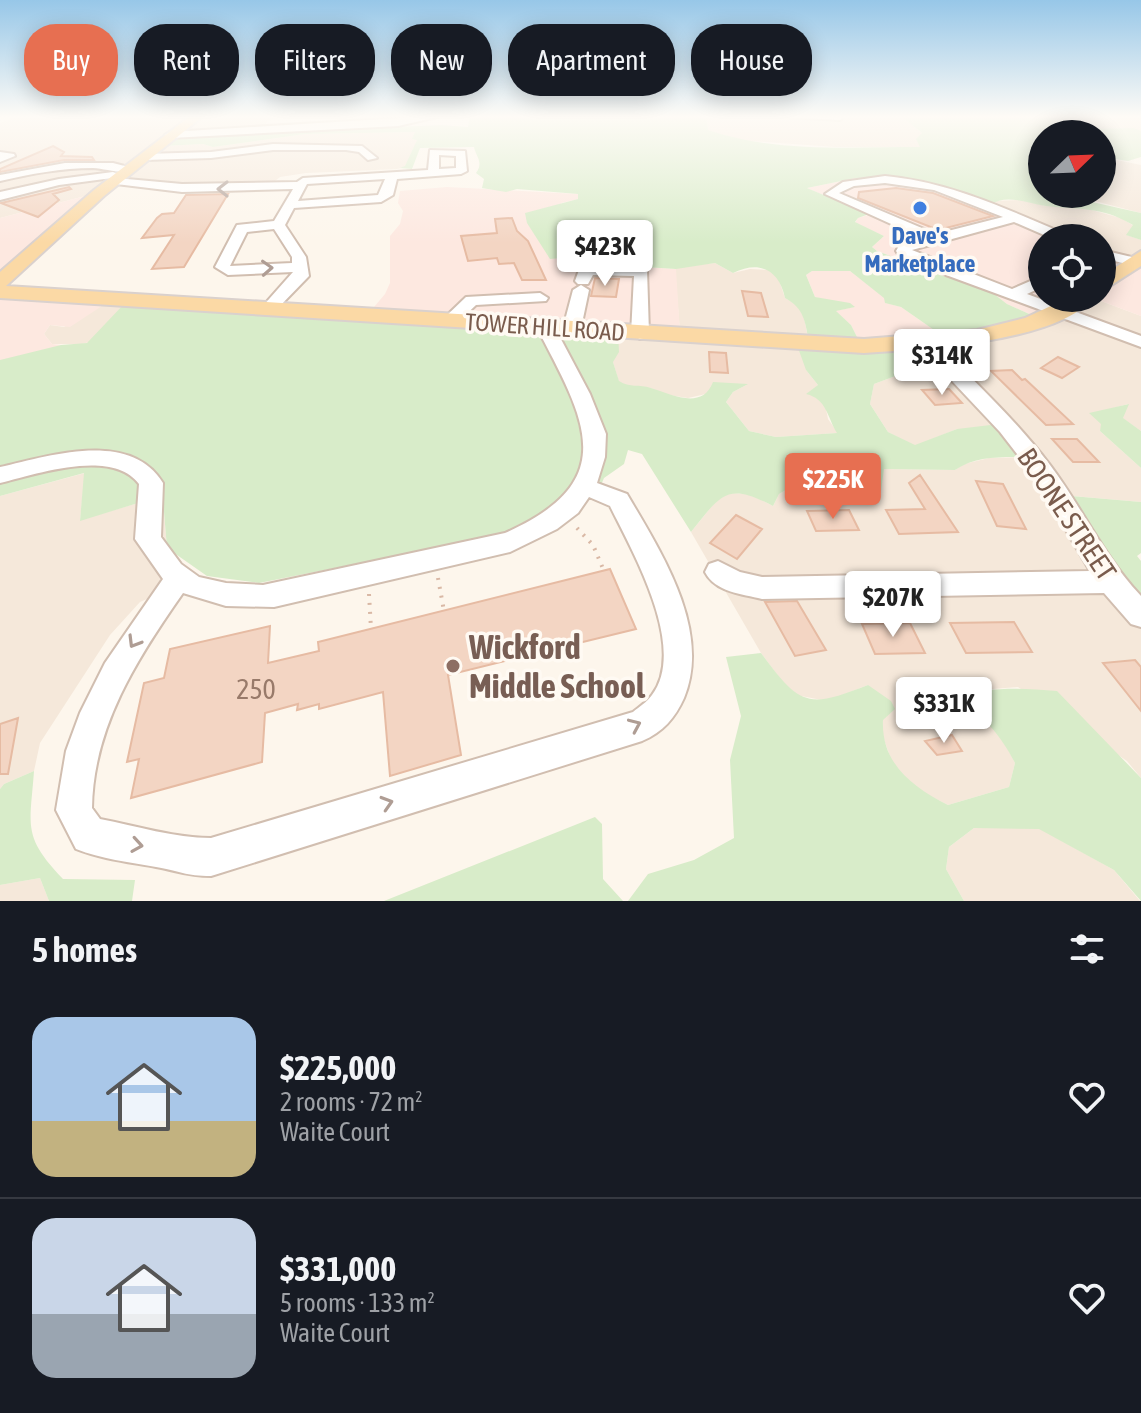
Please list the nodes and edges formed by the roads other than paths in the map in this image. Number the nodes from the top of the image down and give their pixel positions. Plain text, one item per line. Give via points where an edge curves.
1 (142, 159) edge
2 (433, 173) dead end
3 (124, 174) junction
4 (392, 175) junction
5 (0, 178) edge
6 (301, 185) junction
7 (0, 196) edge
8 (290, 205) junction
9 (1013, 218) junction
10 (1028, 224) edge
11 (278, 225) junction
12 (935, 239) junction
13 (1116, 256) edge
14 (1138, 260) edge
15 (301, 267) junction
16 (1116, 275) edge
17 (0, 282) edge
18 (1028, 288) edge
19 (0, 292) edge
20 (1015, 294) junction
21 (540, 298) dead end
22 (1028, 299) edge
23 (270, 307) junction
24 (1055, 312) edge
25 (1065, 312) edge
26 (450, 320) junction
27 (545, 326) junction
28 (572, 328) junction
29 (640, 334) junction
30 (1141, 342) edge
31 (926, 343) junction
32 (0, 475) edge
33 (585, 488) junction
34 (718, 572) dead end
35 (179, 578) junction
36 (1111, 582) junction
37 (1141, 615) edge

1 - 3 main road
2 - 4 street
3 - 5 street via 76,164
6 -> 3 street via 182,188
3 - 7 street
3 - 17 main road
4 - 6 street
4 - 8 street via 387,195 381,198
6 - 8 street
8 - 11 street
9 - 10 street
9 - 12 street
9 - 12 street via 911,180 853,183 831,194
11 - 15 street
11 -> 15 street via 242,228 222,267
12 - 20 street via 903,251
13 - 14 street
14 - 16 main road
15 - 23 street via 301,276
18 - 20 street
19 - 23 main road, TOWER HILL ROAD
20 - 22 street
21 - 26 street via 472,300
23 - 26 main road, TOWER HILL ROAD
24 - 31 main road, TOWER HILL ROAD via 1022,326
25 - 30 street
26 - 27 main road, TOWER HILL ROAD
27 - 28 main road, TOWER HILL ROAD
27 - 33 street via 595,435
28 - 29 main road, TOWER HILL ROAD
28 - 29 street via 584,273 642,272
29 - 31 main road, TOWER HILL ROAD via 864,346
31 - 36 street, BOONE STREET via 1043,472
32 - 35 street via 101,458 137,467 151,483 148,539
33 - 35 street via 546,526 510,542 270,596 203,589
35 -> 33 street via 142,627 90,724 74,812 89,836 184,857 211,857 642,725 664,705 674,681 677,648 672,611 619,500
34 - 36 street via 733,581 777,589
36 - 37 street, BOONE STREET

